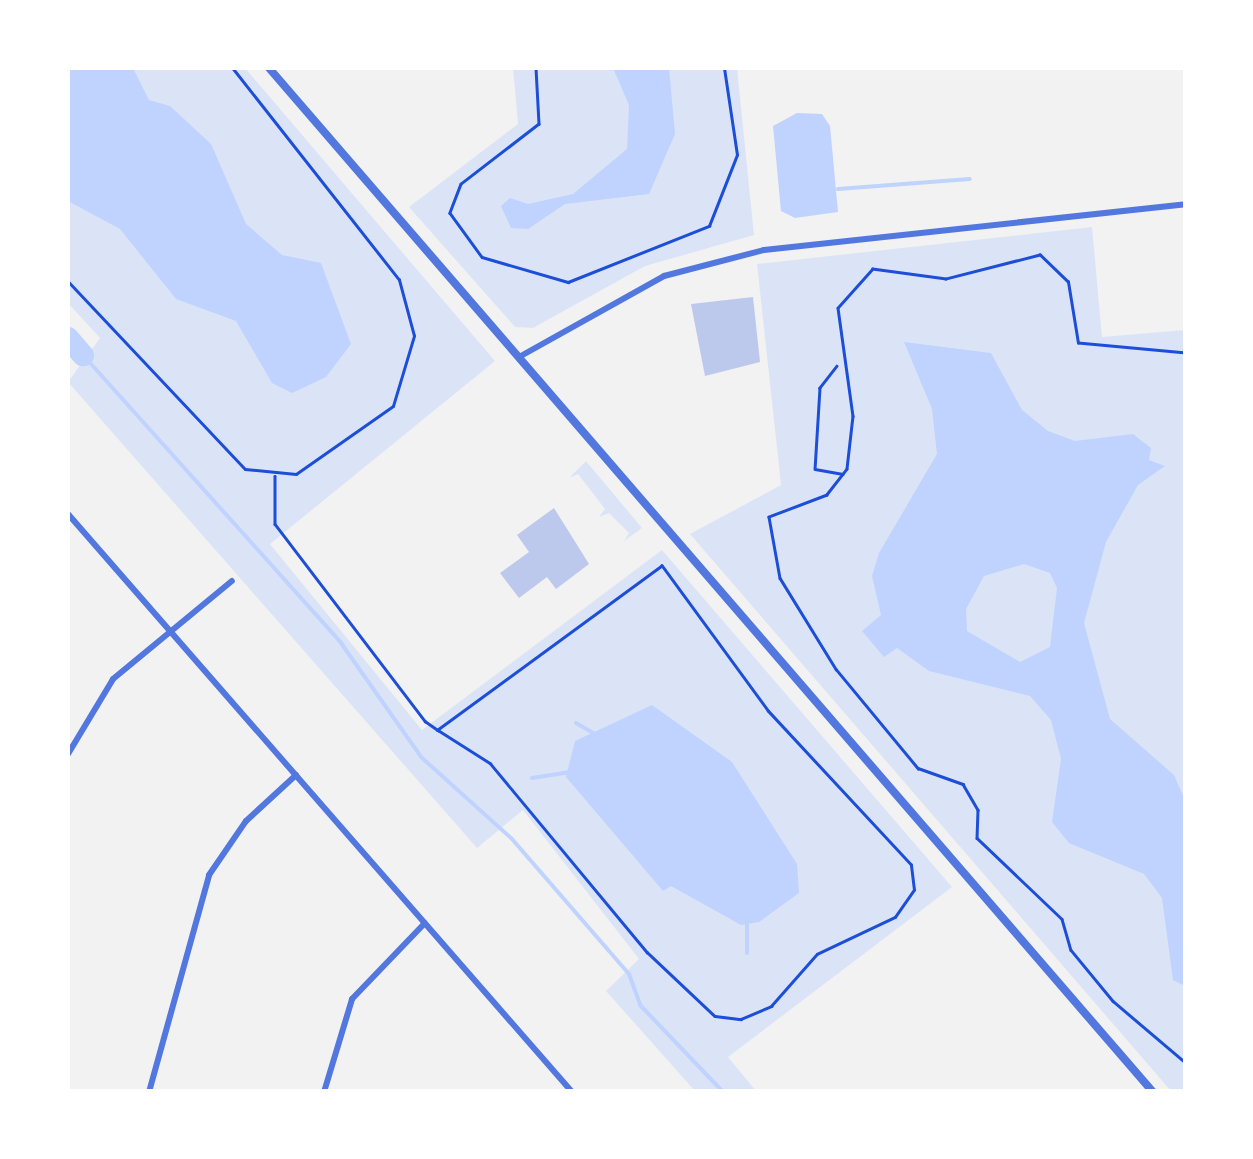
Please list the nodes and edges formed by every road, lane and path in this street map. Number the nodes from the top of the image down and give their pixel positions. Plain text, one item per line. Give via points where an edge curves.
1 (232, 68) edge
2 (270, 68) edge
3 (536, 68) edge
4 (724, 68) edge
5 (1186, 204) edge
6 (68, 280) edge
7 (1186, 353) edge
8 (518, 358) junction
9 (840, 364) junction
10 (845, 474) junction
11 (274, 481) junction
12 (68, 514) edge
13 (1186, 579) edge
14 (232, 581) dead end
15 (1186, 621) edge
16 (168, 629) junction
17 (438, 730) junction
18 (68, 754) edge
19 (296, 776) junction
20 (425, 923) junction
21 (1186, 1063) edge
22 (149, 1092) edge
23 (324, 1092) edge
24 (572, 1092) edge
25 (1153, 1092) edge

1 - 11 path via 399,280 414,336 408,380 379,423
2 - 8 street
3 - 4 path via 538,124 461,184 450,213 482,258 568,282 709,226 737,155
5 - 8 street via 764,250 664,276
6 - 11 path via 221,452
7 - 9 path via 1078,344 1068,282 1032,254 964,277 866,274 840,300
8 - 25 street
9 - 10 path via 854,435
9 - 10 path via 820,388 816,469
10 - 21 path via 827,495 769,518 790,594 836,670 918,768 966,788 977,838 1062,919 1071,950 1113,1001
11 - 17 path via 275,524
12 - 16 street
13 - 15 path
14 - 16 street
16 - 18 street via 113,679
16 - 19 street
17 - 17 path via 662,566 779,724 911,865 914,890 896,918 817,954 771,1006 741,1019 715,1016 647,952 490,764
19 - 20 street
19 - 22 street via 233,836 209,876
20 - 23 street via 352,1000
20 - 24 street

